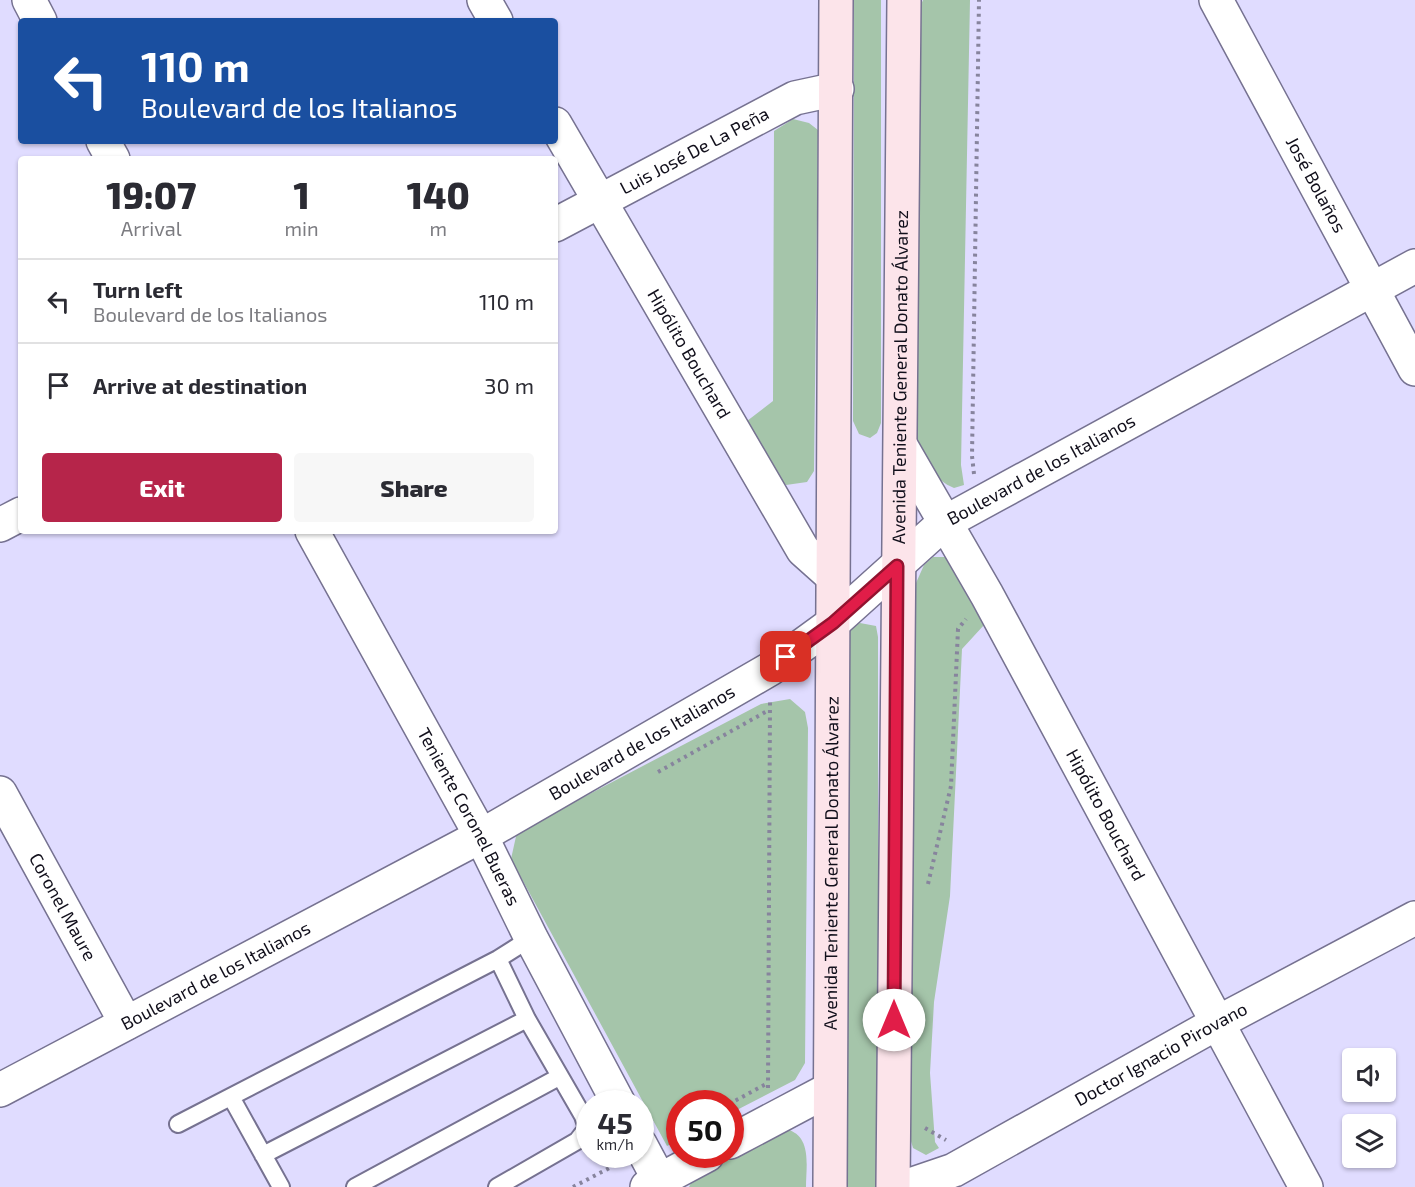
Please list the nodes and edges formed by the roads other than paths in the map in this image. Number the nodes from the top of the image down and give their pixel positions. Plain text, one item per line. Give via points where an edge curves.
1 (29, 0) edge
2 (484, 0) edge
3 (836, 0) edge
4 (904, 0) edge
5 (1216, 0) edge
6 (38, 18) edge
7 (494, 18) edge
8 (837, 89) junction
9 (558, 129) edge
10 (599, 202) junction
11 (558, 223) edge
12 (1415, 266) edge
13 (1372, 289) junction
14 (1415, 369) edge
15 (901, 446) junction
16 (18, 516) edge
17 (944, 523) junction
18 (0, 525) edge
19 (314, 534) edge
20 (897, 566) junction
21 (831, 574) junction
22 (833, 623) junction
23 (0, 793) edge
24 (481, 836) junction
25 (1415, 918) edge
26 (531, 938) junction
27 (498, 958) junction
28 (527, 1019) junction
29 (126, 1023) junction
30 (1217, 1023) junction
31 (559, 1077) junction
32 (830, 1089) junction
33 (0, 1090) edge
34 (612, 1090) edge
35 (231, 1096) junction
36 (178, 1124) dead end
37 (744, 1135) edge
38 (263, 1155) junction
39 (645, 1168) edge
40 (685, 1168) edge
41 (657, 1185) edge
42 (281, 1187) edge
43 (355, 1187) edge
44 (497, 1187) edge
45 (830, 1187) edge
46 (893, 1187) edge
47 (904, 1187) edge
48 (1306, 1187) edge

1 - 6 street
2 - 7 street
3 - 8 main road, Avenida Teniente General Donato Álvarez
4 - 15 main road, Avenida Teniente General Donato Álvarez
5 - 13 street, José Bolaños
8 - 10 street, Luis José De La Peña via 795,98
8 - 21 main road, Avenida Teniente General Donato Álvarez
9 - 10 street, Hipólito Bouchard
10 - 11 street, Luis José De La Peña
10 - 21 street, Hipólito Bouchard via 803,550
12 - 13 street, Boulevard de los Italianos
13 - 14 street, José Bolaños
13 - 17 street, Boulevard de los Italianos
15 - 17 street, Hipólito Bouchard
15 - 20 main road, Avenida Teniente General Donato Álvarez
16 - 18 street
17 - 20 street, Boulevard de los Italianos
17 - 30 street, Hipólito Bouchard via 987,595
19 - 24 street, Teniente Coronel Bueras
20 - 22 street, Boulevard de los Italianos
20 - 46 main road, Avenida Teniente General Donato Álvarez
21 - 22 main road, Avenida Teniente General Donato Álvarez
22 - 24 street, Boulevard de los Italianos via 770,669
22 - 32 main road, Avenida Teniente General Donato Álvarez
23 - 29 street, Coronel Maure
24 - 26 street, Teniente Coronel Bueras
24 - 29 street, Boulevard de los Italianos
25 - 30 street, Doctor Ignacio Pirovano
26 - 27 lane
26 - 34 street, Teniente Coronel Bueras
27 - 28 lane
27 - 35 lane
28 - 31 lane
28 - 38 lane
29 - 33 street, Boulevard de los Italianos
30 - 47 street, Doctor Ignacio Pirovano via 954,1170
30 - 48 street, Hipólito Bouchard
31 - 43 lane
31 - 44 lane via 583,1116 587,1128 584,1134
32 - 37 street
32 - 45 main road, Avenida Teniente General Donato Álvarez
35 - 36 lane
35 - 38 lane
38 - 42 lane
39 - 41 street
40 - 41 street

